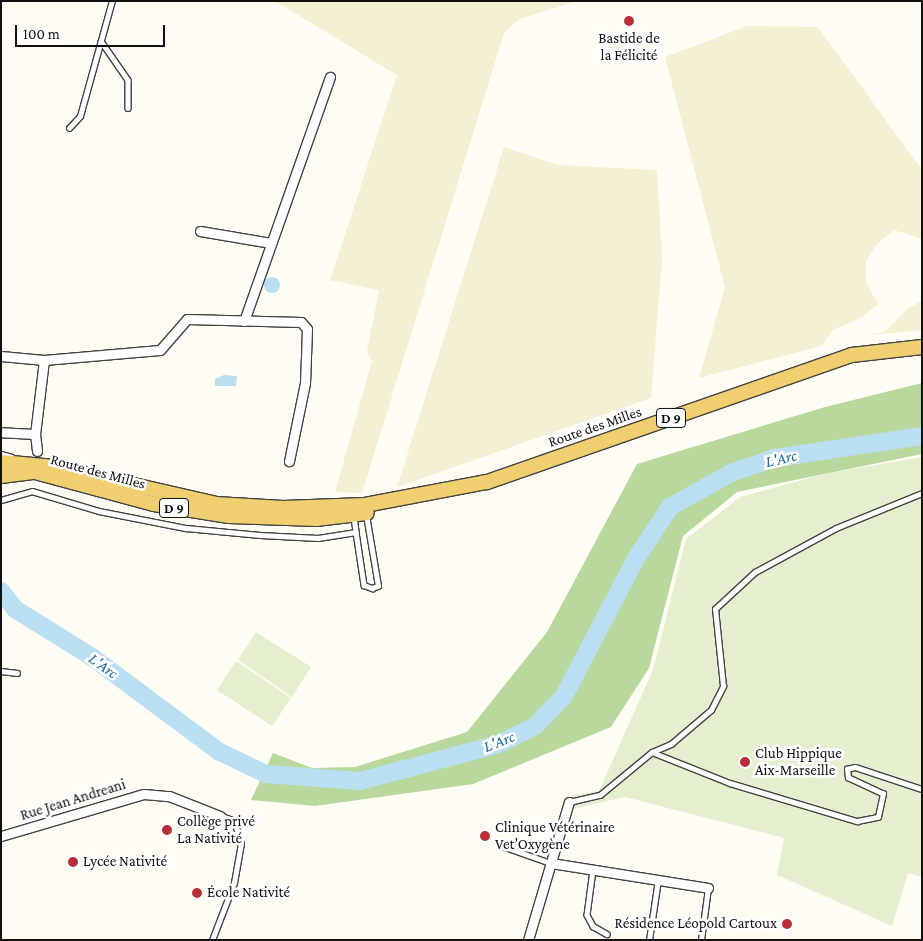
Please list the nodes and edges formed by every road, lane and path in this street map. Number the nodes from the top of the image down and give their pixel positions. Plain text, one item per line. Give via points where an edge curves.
1 (112, 1) edge
2 (101, 41) junction
3 (330, 77) dead end
4 (128, 108) dead end
5 (69, 128) dead end
6 (200, 231) dead end
7 (271, 243) junction
8 (244, 321) junction
9 (922, 347) edge
10 (1, 356) edge
11 (44, 360) junction
12 (1, 432) edge
13 (35, 434) junction
14 (37, 451) dead end
15 (1, 454) edge
16 (289, 460) dead end
17 (1, 462) edge
18 (55, 467) junction
19 (1, 476) edge
20 (922, 493) edge
21 (1, 500) edge
22 (359, 510) junction
23 (356, 532) junction
24 (1, 671) edge
25 (17, 672) dead end
26 (652, 752) junction
27 (922, 789) edge
28 (569, 802) joint
29 (220, 816) joint
30 (1, 836) edge
31 (505, 847) dead end
32 (550, 863) junction
33 (593, 870) junction
34 (658, 880) junction
35 (708, 888) joint
36 (607, 934) dead end
37 (212, 940) edge
38 (528, 940) edge
39 (649, 940) edge
40 (701, 940) edge

1 - 2 lane
2 - 4 lane via 128,80
2 - 5 lane via 80,116
3 - 7 street
6 - 7 street
7 - 8 street
8 - 11 street via 187,319 160,350
8 - 16 street via 301,322 307,329 305,384
9 - 22 main road, Route des Milles / D 9 via 852,355 487,482
10 - 11 street
11 - 13 street
12 - 13 street
13 - 14 street
15 - 18 lane
17 - 18 main road, Route des Milles / D 9
18 - 22 main road, Route des Milles / D 9 via 216,504
19 - 22 main road, Route des Milles / D 9 via 35,472 154,504 229,516 316,519
20 - 26 lane via 836,528 755,572 716,609 723,686 711,710 671,744
21 - 23 lane via 32,491 99,511 186,528 318,538
22 - 23 lane
22 - 23 lane via 378,586 364,585
24 - 25 lane
26 - 27 lane via 730,783 857,821 878,817 883,794 848,778 847,769 855,766
26 - 28 lane via 600,795
28 - 32 street
29 - 30 street, Rue Jean Andreani via 169,796 144,794
29 - 37 lane, Rue Jean Andreani via 234,821 241,844 234,883
31 - 32 lane
32 - 33 street
32 - 38 street
33 - 34 street
33 - 36 lane via 587,915 593,926
34 - 35 street
34 - 39 lane
35 - 40 lane

